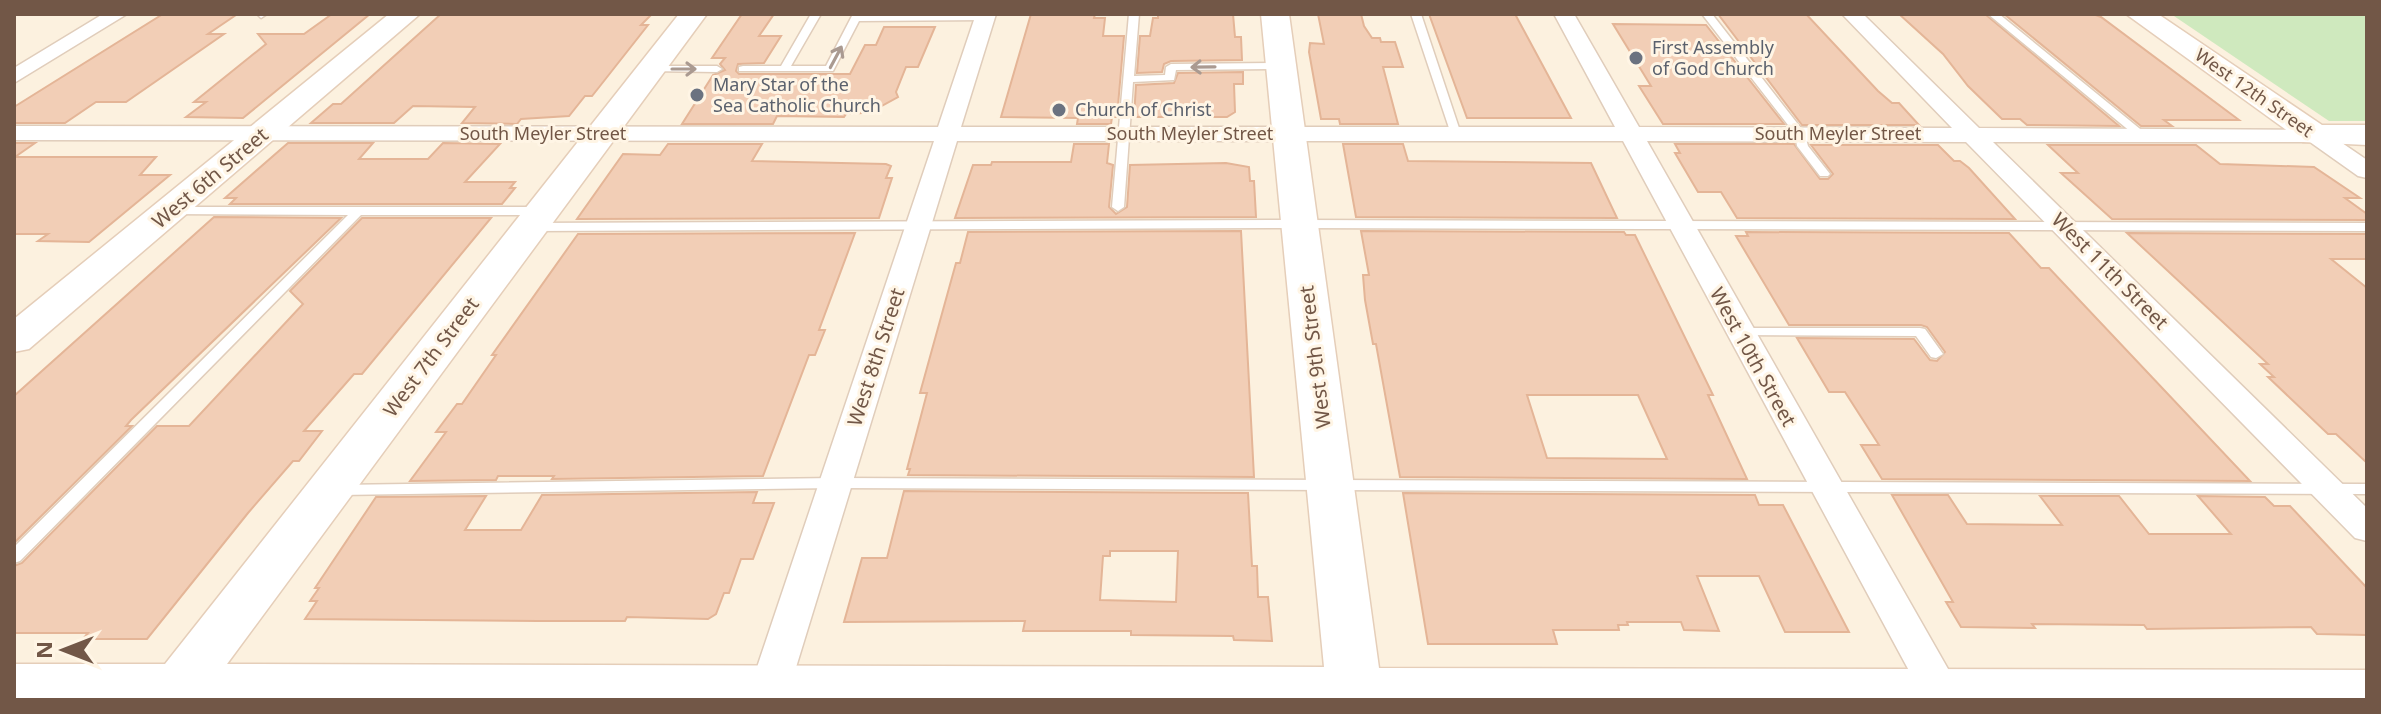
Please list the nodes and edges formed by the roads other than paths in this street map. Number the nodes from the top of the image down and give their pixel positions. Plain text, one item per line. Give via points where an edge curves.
1 (117, 14) edge
2 (406, 14) edge
3 (693, 14) edge
4 (816, 14) edge
5 (1134, 14) edge
6 (1275, 14) edge
7 (1416, 14) edge
8 (1564, 14) edge
9 (1707, 14) edge
10 (1852, 14) edge
11 (1993, 14) edge
12 (2140, 14) edge
13 (857, 16) edge
14 (985, 16) edge
15 (1281, 66) junction
16 (651, 69) junction
17 (717, 69) dead end
18 (743, 69) dead end
19 (784, 69) junction
20 (14, 77) edge
21 (1128, 79) junction
22 (14, 133) edge
23 (263, 133) junction
24 (948, 133) junction
25 (1123, 133) junction
26 (1289, 134) junction
27 (1456, 134) junction
28 (1800, 134) junction
29 (1973, 134) junction
30 (601, 135) junction
31 (1631, 135) junction
32 (2141, 135) junction
33 (2315, 135) junction
34 (2367, 135) edge
35 (2367, 171) edge
36 (1824, 174) dead end
37 (1118, 207) dead end
38 (171, 211) junction
39 (356, 213) junction
40 (537, 219) junction
41 (919, 224) junction
42 (1299, 224) junction
43 (1679, 226) junction
44 (2065, 226) junction
45 (2367, 227) edge
46 (1739, 332) junction
47 (14, 340) edge
48 (1936, 354) dead end
49 (835, 483) junction
50 (1330, 485) junction
51 (1826, 488) junction
52 (2327, 489) junction
53 (2367, 489) edge
54 (329, 490) junction
55 (2367, 529) edge
56 (14, 557) edge
57 (14, 686) edge
58 (174, 693) edge
59 (768, 693) edge
60 (2367, 693) edge
61 (1940, 695) edge
62 (1355, 696) edge

1 - 20 street
2 - 23 street, West 6th Street
3 - 16 street, West 7th Street
4 - 19 lane
5 - 21 lane
6 - 15 street, West 9th Street
7 - 27 lane
8 - 31 street, West 10th Street
9 - 28 lane
10 - 29 street, West 11th Street
11 - 32 lane
12 - 33 street, West 12th Street
13 - 14 lane
19 -> 13 lane via 829,69
14 - 24 street, West 8th Street
15 -> 21 lane via 1171,67 1170,78
15 - 26 street, West 9th Street
16 -> 17 lane
16 - 30 street, West 7th Street
18 - 19 lane
21 - 25 lane
22 - 23 street, South Meyler Street
23 - 30 street, South Meyler Street
23 - 38 street, West 6th Street
24 - 25 street, South Meyler Street
24 - 30 street, South Meyler Street
24 - 41 street, West 8th Street
25 - 26 street, South Meyler Street
25 - 37 lane
26 - 27 street, South Meyler Street
26 - 42 street, West 9th Street
27 - 31 street, South Meyler Street
28 - 29 street, South Meyler Street
28 - 31 street, South Meyler Street
28 - 36 lane
29 - 32 street, South Meyler Street
29 - 44 street, West 11th Street
30 - 40 street, West 7th Street
31 - 43 street, West 10th Street
32 - 33 street, South Meyler Street
33 - 34 street, South Meyler Street
33 - 35 street, West 12th Street
38 - 39 lane
38 - 47 street, West 6th Street
39 - 40 lane
39 - 56 lane
40 - 41 lane
40 - 54 street, West 7th Street
41 - 42 lane
41 - 49 street, West 8th Street
42 - 43 lane
42 - 50 street, West 9th Street
43 - 44 lane
43 - 46 street, West 10th Street
44 - 45 lane
44 - 52 street, West 11th Street
46 - 48 lane via 1920,332
46 - 51 street, West 10th Street
49 - 50 lane
49 - 54 lane
49 - 59 street, West 8th Street
50 - 51 lane
50 - 62 street, West 9th Street
51 - 52 lane
51 - 61 street, West 10th Street
52 - 53 lane
52 - 55 street, West 11th Street
54 - 58 street, West 7th Street
57 - 58 street
58 - 59 street
59 - 62 street
60 - 61 street
61 - 62 street

